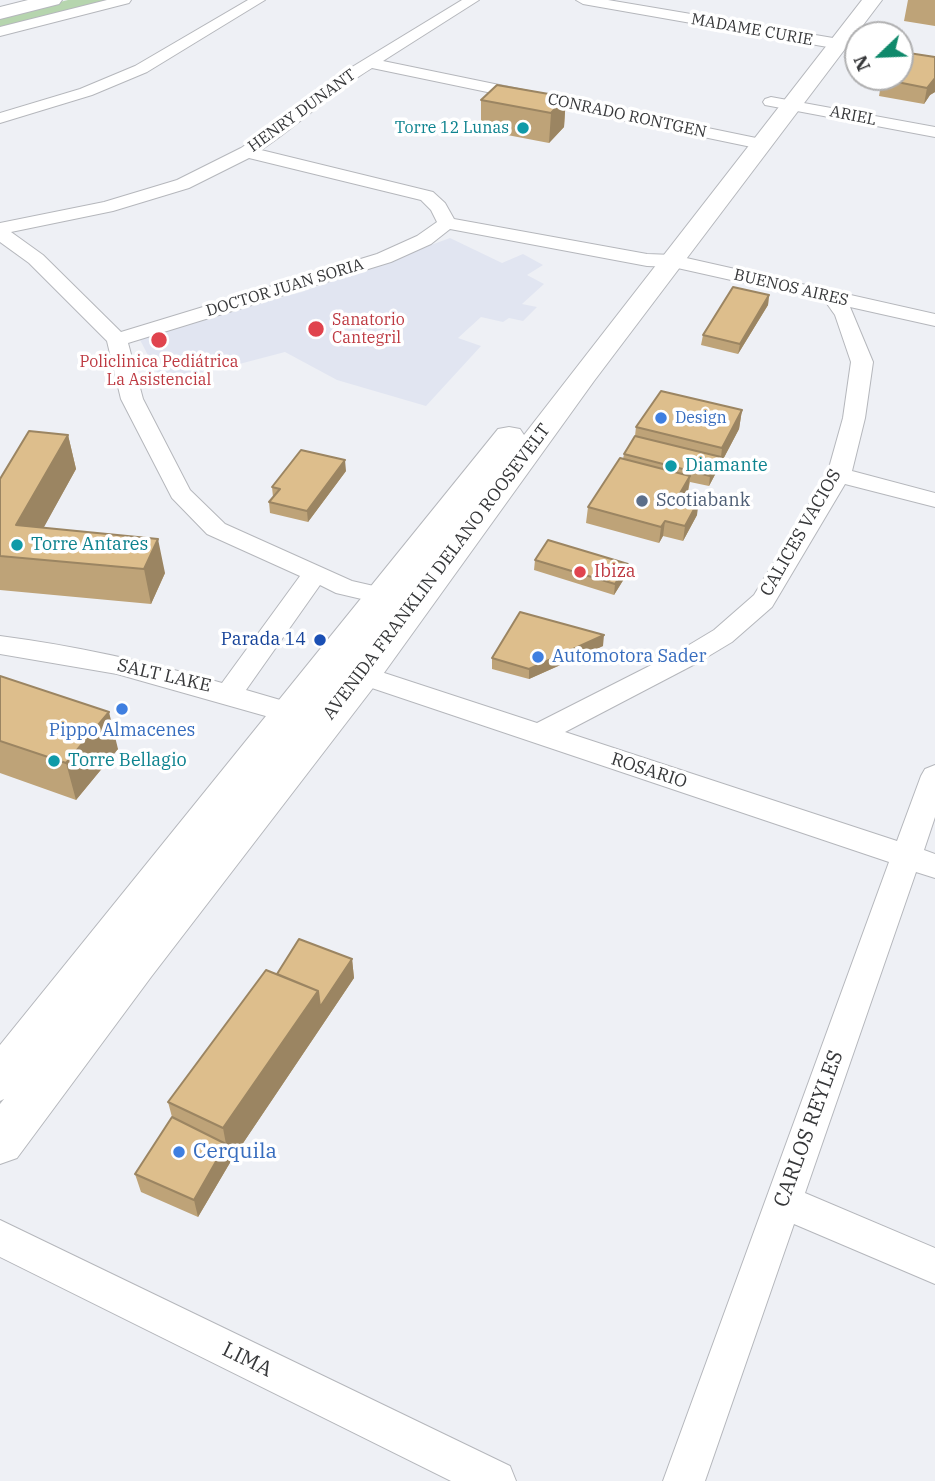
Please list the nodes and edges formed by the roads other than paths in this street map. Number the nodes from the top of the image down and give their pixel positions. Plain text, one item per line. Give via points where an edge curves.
1 (19, 0) edge
2 (52, 0) edge
3 (124, 0) edge
4 (258, 0) edge
5 (472, 0) edge
6 (583, 0) edge
7 (854, 0) edge
8 (872, 0) edge
9 (0, 5) edge
10 (0, 13) edge
11 (0, 32) edge
12 (829, 43) junction
13 (369, 63) junction
14 (782, 103) junction
15 (0, 118) edge
16 (935, 132) edge
17 (751, 142) junction
18 (247, 152) junction
19 (447, 223) junction
20 (0, 231) edge
21 (660, 260) junction
22 (832, 297) junction
23 (935, 320) edge
24 (117, 340) junction
25 (839, 475) junction
26 (935, 500) edge
27 (315, 574) junction
28 (379, 596) junction
29 (416, 604) junction
30 (0, 645) edge
31 (363, 675) junction
32 (230, 692) junction
33 (306, 717) junction
34 (538, 734) junction
35 (935, 776) edge
36 (920, 862) edge
37 (0, 1080) edge
38 (0, 1142) edge
39 (783, 1202) junction
40 (0, 1238) edge
41 (935, 1266) edge
42 (495, 1481) edge
43 (684, 1481) edge

1 - 9 main road
2 - 10 main road
3 - 11 street
4 - 15 street via 141,69 86,92
5 - 13 street, HENRY DUNANT
6 - 12 street, MADAME CURIE
7 - 12 main road, AVENIDA FRANKLIN DELANO ROOSEVELT
8 - 12 main road, AVENIDA FRANKLIN DELANO ROOSEVELT
12 - 14 main road, AVENIDA FRANKLIN DELANO ROOSEVELT
13 - 17 street, CONRADO RONTGEN
13 - 18 street, HENRY DUNANT
14 - 16 street, ARIEL
14 - 17 main road, AVENIDA FRANKLIN DELANO ROOSEVELT
17 - 21 main road, AVENIDA FRANKLIN DELANO ROOSEVELT
18 - 19 street via 427,196
18 - 20 street, HENRY DUNANT via 147,197
19 - 21 street, BUENOS AIRES
19 - 24 street, DOCTOR JUAN SORIA via 424,240 384,258
20 - 24 street via 77,296
21 - 22 street, BUENOS AIRES
21 - 28 main road, AVENIDA FRANKLIN DELANO ROOSEVELT
21 - 29 main road, AVENIDA FRANKLIN DELANO ROOSEVELT via 584,375
22 - 23 street, BUENOS AIRES
22 - 25 street, CALICES VACIOS via 845,314 862,362
24 - 27 street via 132,399 180,493 216,529
25 - 26 street
25 - 34 street, CALICES VACIOS via 763,601 723,636
27 - 28 street
27 - 32 street
28 - 29 street
28 - 33 main road, AVENIDA FRANKLIN DELANO ROOSEVELT
29 - 31 main road, AVENIDA FRANKLIN DELANO ROOSEVELT
30 - 32 street, SALT LAKE via 52,650
31 - 33 main road, AVENIDA FRANKLIN DELANO ROOSEVELT
31 - 34 street, ROSARIO
32 - 33 street, SALT LAKE
33 - 37 main road, AVENIDA FRANKLIN DELANO ROOSEVELT
33 - 38 main road, AVENIDA FRANKLIN DELANO ROOSEVELT via 135,964
34 - 36 street, ROSARIO
35 - 36 street, CARLOS REYLES
36 - 39 street, CARLOS REYLES
39 - 41 street
39 - 43 street, CARLOS REYLES
40 - 42 street, LIMA

